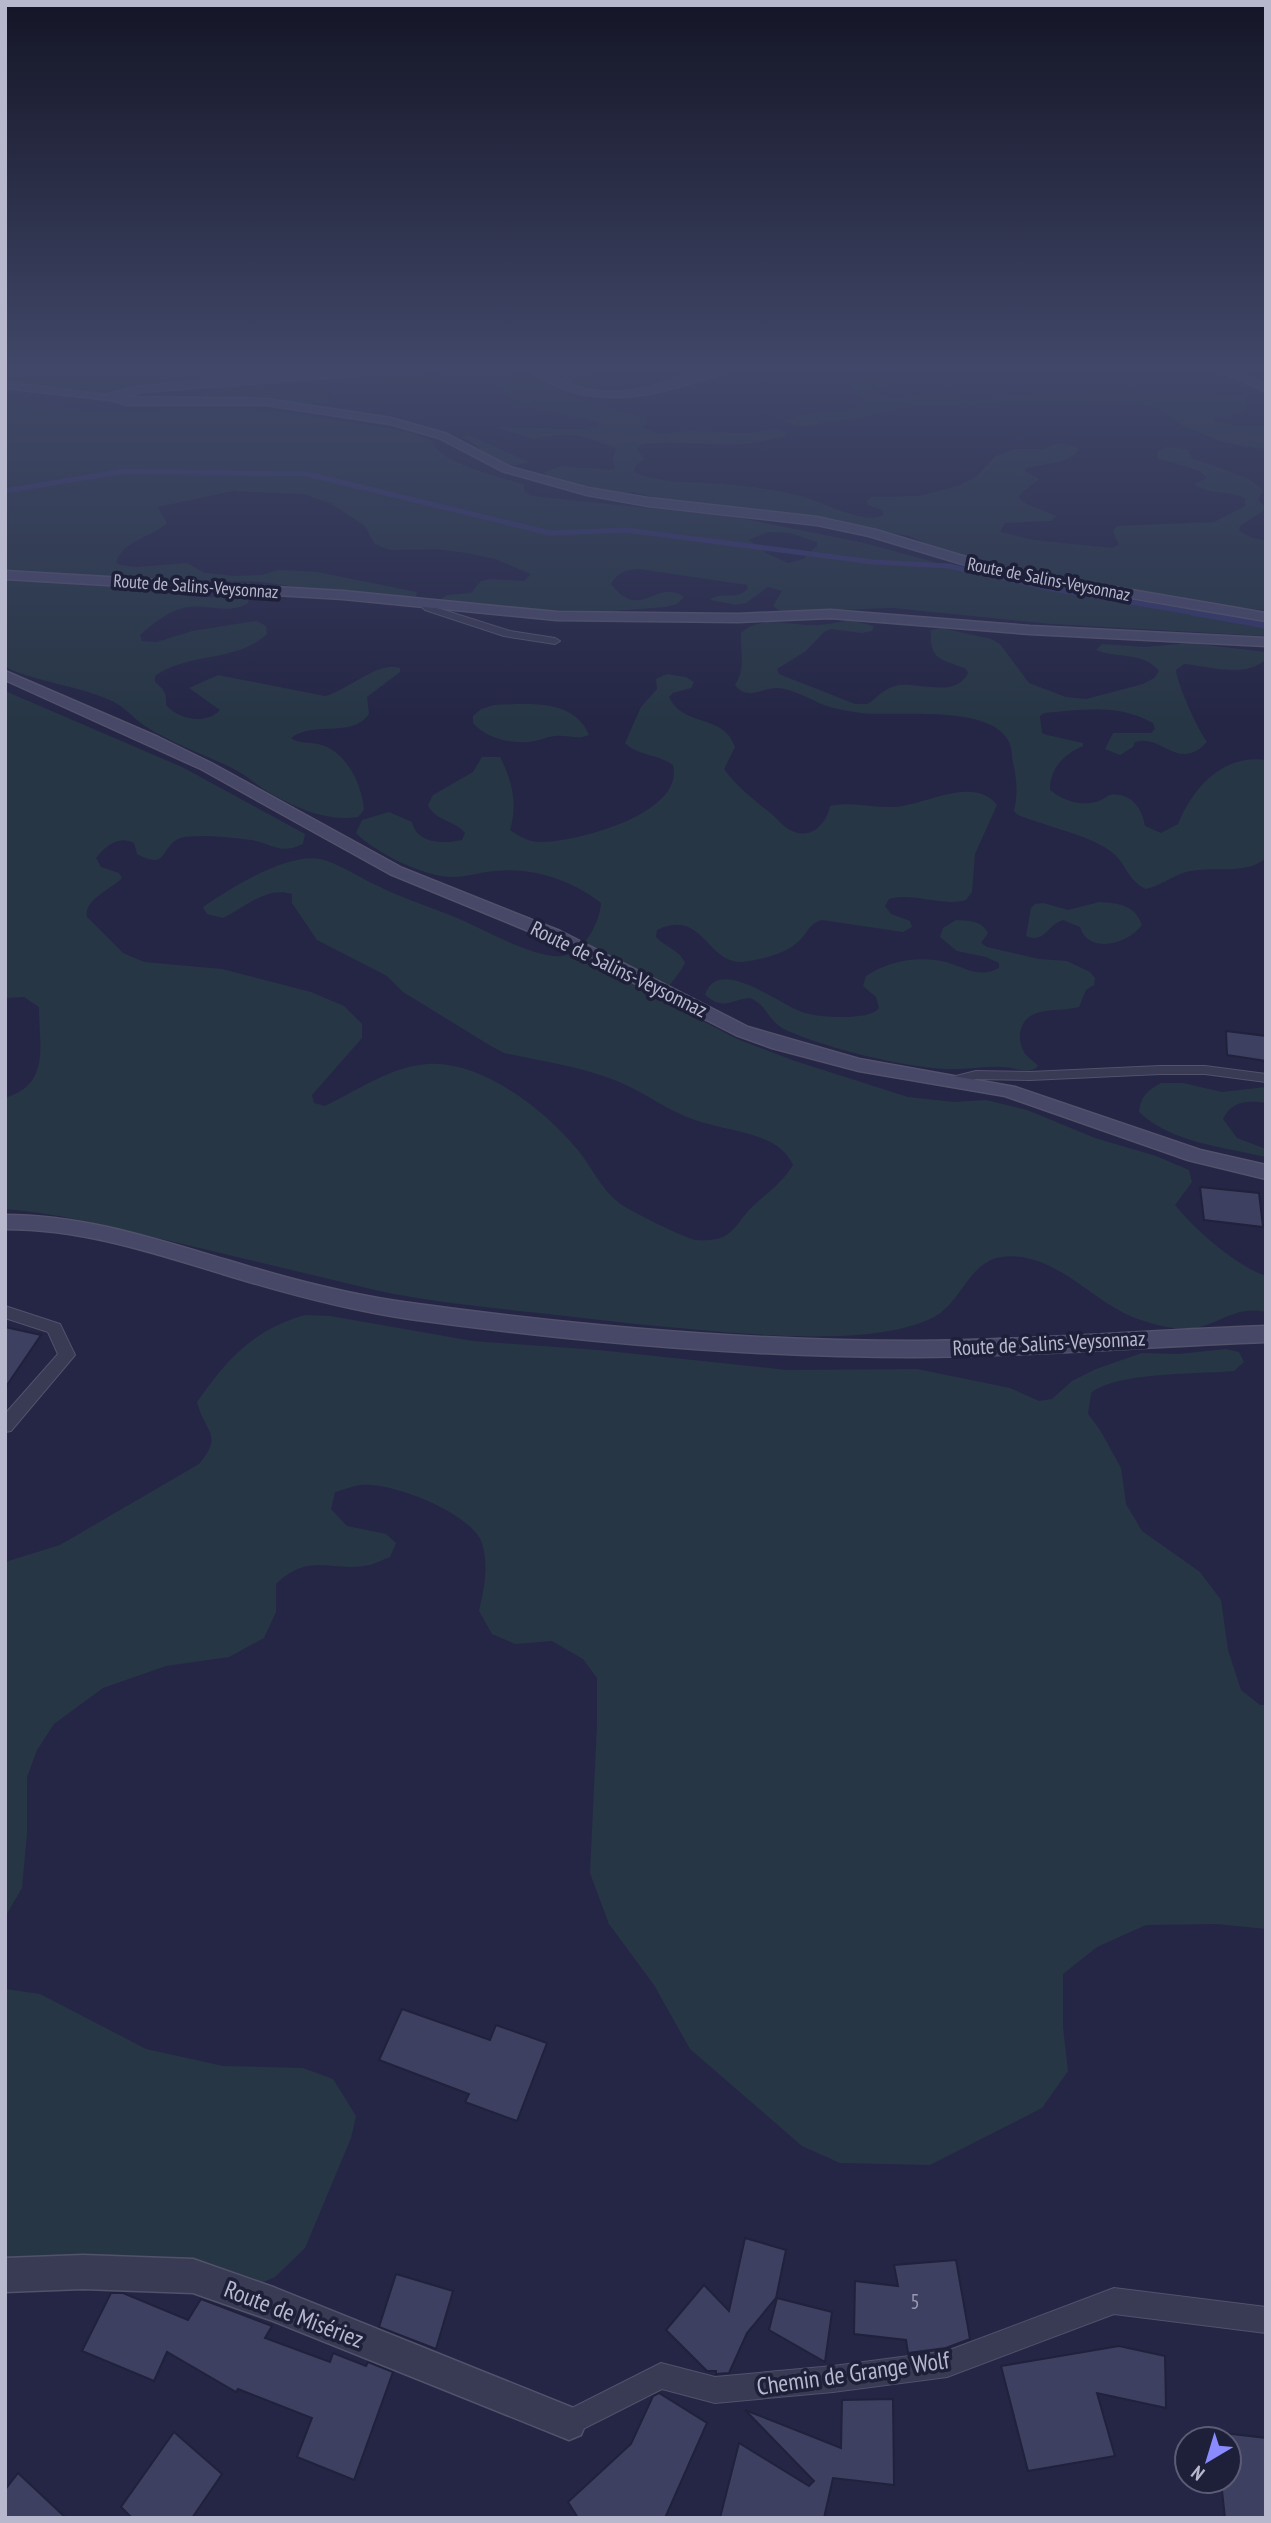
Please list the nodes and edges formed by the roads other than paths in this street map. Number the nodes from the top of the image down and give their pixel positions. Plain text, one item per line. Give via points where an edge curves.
1 (566, 486) edge
2 (5, 575) edge
3 (424, 604) junction
4 (1266, 617) edge
5 (555, 641) dead end
6 (1266, 642) edge
7 (5, 675) edge
8 (1266, 1078) edge
9 (957, 1080) junction
10 (1266, 1172) edge
11 (5, 1222) edge
12 (5, 1312) edge
13 (1266, 1334) edge
14 (5, 1426) edge
15 (5, 2275) edge
16 (1266, 2320) edge
17 (569, 2423) joint

1 - 4 street, Route de Salins-Veysonnaz via 636,500 817,521 1002,572
2 - 3 street, Route de Salins-Veysonnaz
3 - 5 lane via 508,634
3 - 6 street, Route de Salins-Veysonnaz via 590,617 830,614 1037,631
7 - 9 street, Route de Salins-Veysonnaz via 206,766 396,871 554,934 742,1031 847,1063
8 - 9 lane via 1160,1070 976,1075
9 - 10 street, Route de Salins-Veysonnaz via 1030,1097 1195,1155
11 - 13 street, Route de Salins-Veysonnaz via 52,1223 97,1231 289,1287 358,1302 601,1332 770,1346 913,1349
12 - 14 lane via 54,1328 67,1354
15 - 17 street, Route de Misériez via 193,2276
16 - 17 lane, Chemin de Grange Wolf via 1114,2301 947,2364 715,2390 661,2376

